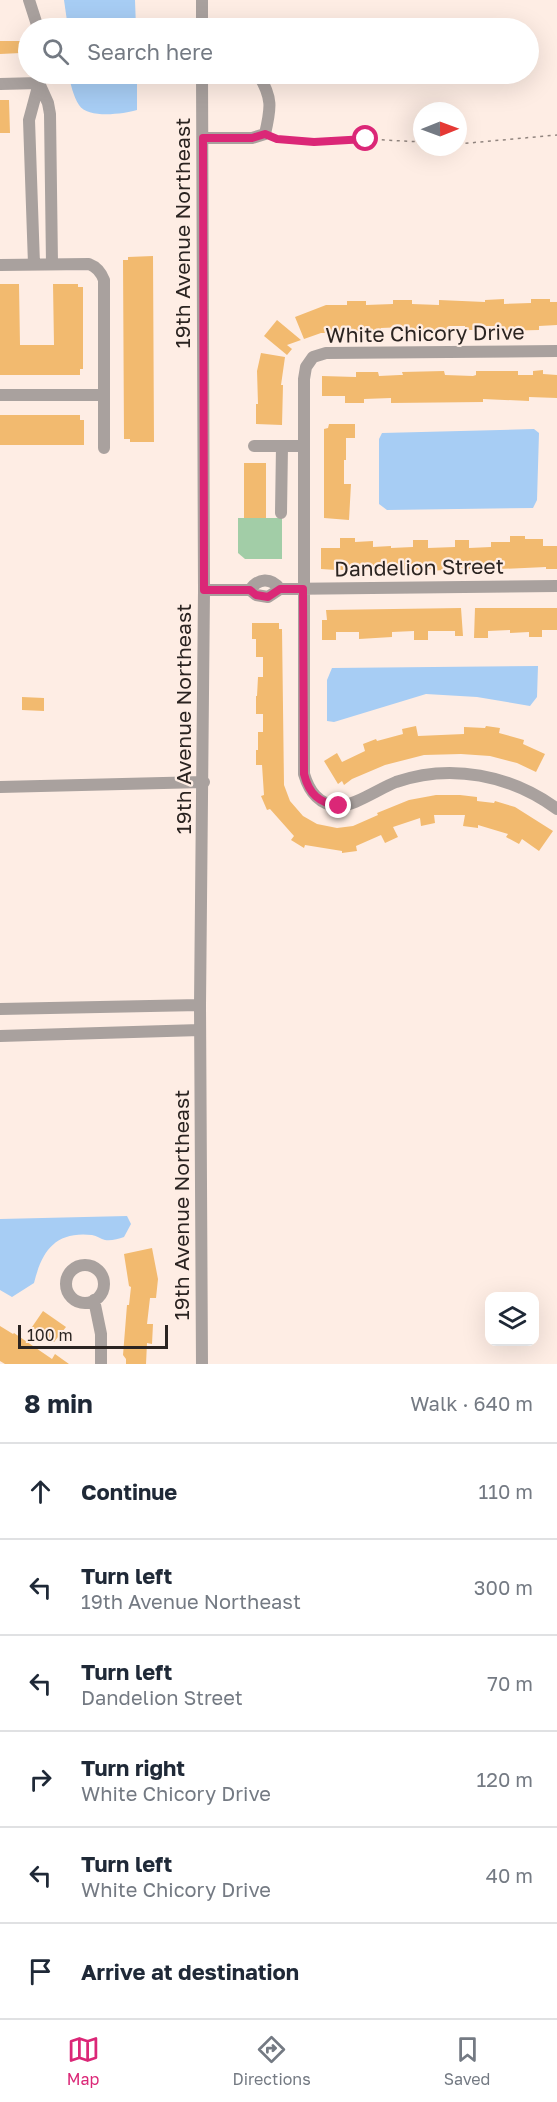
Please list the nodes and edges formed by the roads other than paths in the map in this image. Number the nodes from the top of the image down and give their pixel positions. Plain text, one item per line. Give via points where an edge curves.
1 (29, 0) edge
2 (202, 0) edge
3 (35, 18) edge
4 (202, 18) edge
5 (18, 81) edge
6 (0, 84) edge
7 (38, 84) edge
8 (41, 84) edge
9 (202, 84) edge
10 (264, 84) edge
11 (203, 138) junction
12 (34, 264) junction
13 (52, 264) junction
14 (0, 265) edge
15 (557, 351) edge
16 (0, 395) edge
17 (103, 395) junction
18 (254, 446) dead end
19 (282, 446) junction
20 (303, 446) junction
21 (104, 448) dead end
22 (281, 513) dead end
23 (557, 586) edge
24 (303, 589) junction
25 (204, 590) junction
26 (204, 782) junction
27 (0, 787) edge
28 (557, 809) edge
29 (200, 1005) junction
30 (0, 1009) edge
31 (200, 1030) junction
32 (0, 1036) edge
33 (94, 1300) dead end
34 (101, 1364) edge
35 (202, 1364) edge

1 - 3 street
2 - 4 street
5 - 6 street
7 - 12 street via 30,120
8 - 13 street via 50,114
9 - 11 street, 19th Avenue Northeast
10 - 11 street via 270,111 265,134 252,138
11 - 25 street, 19th Avenue Northeast
12 - 13 street
12 - 14 street
13 - 17 street via 90,264 102,274
15 - 20 street, White Chicory Drive via 326,353 313,357 304,379
16 - 17 street
17 - 21 street
18 - 19 street
19 - 20 street
19 - 22 street
20 - 24 street, White Chicory Drive
23 - 24 street, Dandelion Street
24 - 25 street, Dandelion Street via 280,589 268,597 250,590
24 - 28 street, White Chicory Drive via 304,774 317,799 339,806 351,804 397,782 447,773 493,777 522,788
25 - 26 street, 19th Avenue Northeast
26 - 27 street
26 - 29 street, 19th Avenue Northeast
29 - 30 street
29 - 31 street, 19th Avenue Northeast
31 - 32 street
31 - 35 street, 19th Avenue Northeast
33 - 34 street via 101,1334

